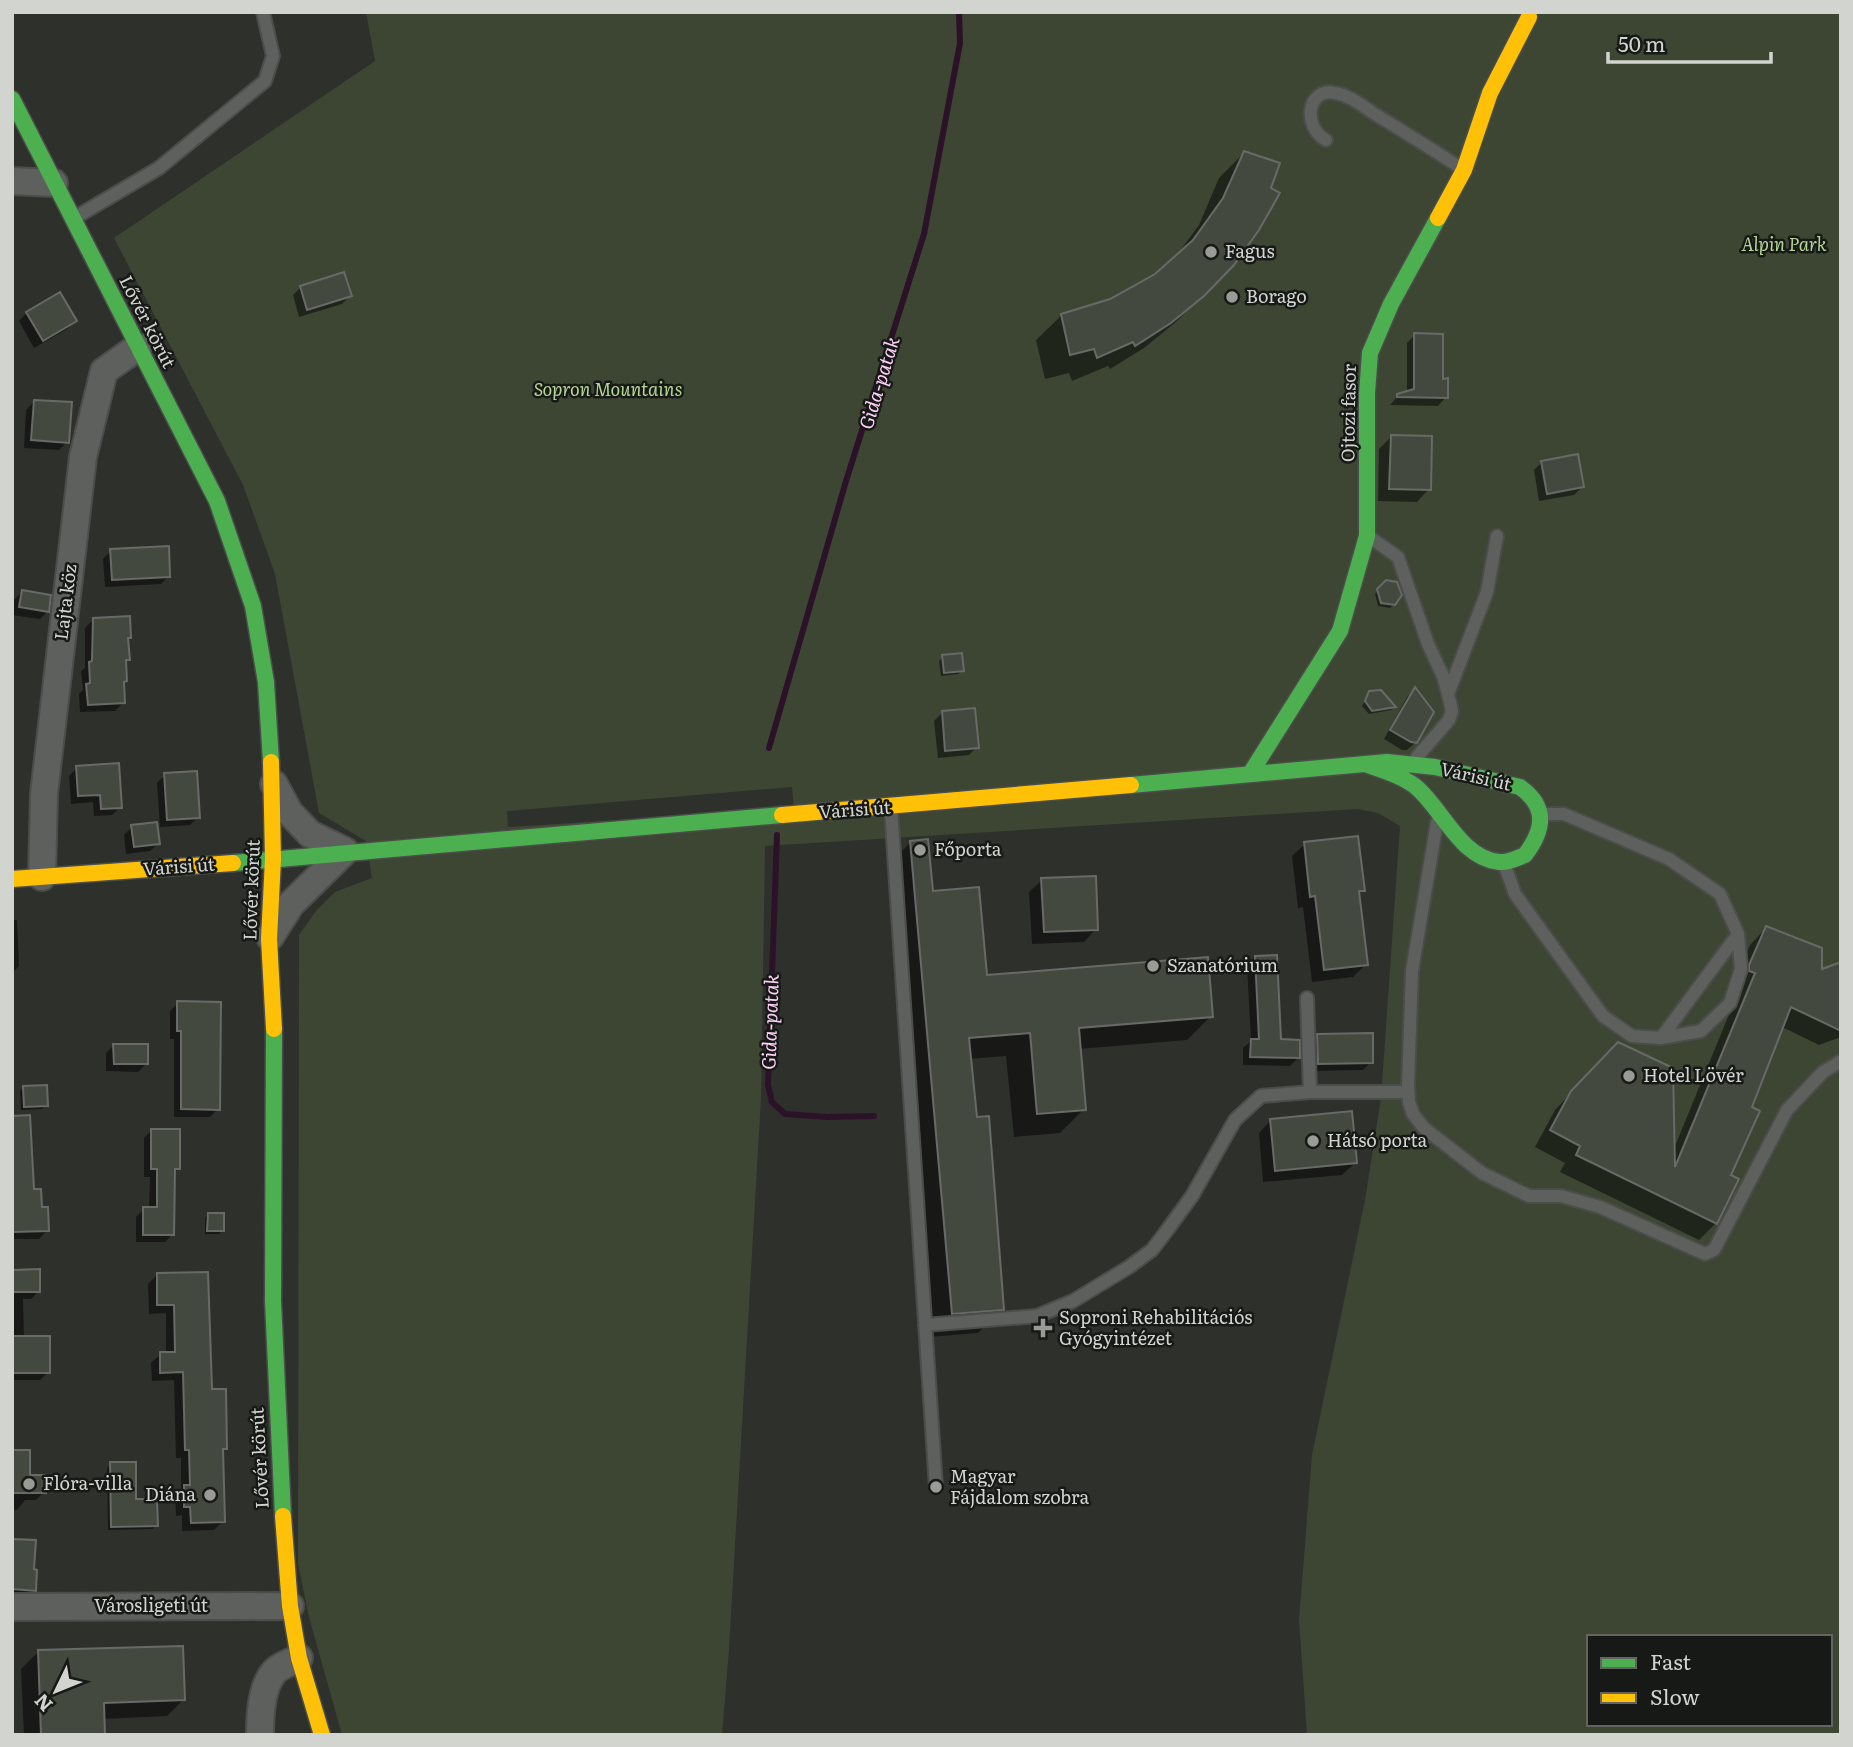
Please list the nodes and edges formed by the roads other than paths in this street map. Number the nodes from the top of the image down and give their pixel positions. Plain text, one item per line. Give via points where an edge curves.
1 (263, 12) edge
2 (1529, 17) dead end
3 (12, 99) edge
4 (1325, 140) dead end
5 (1464, 170) junction
6 (12, 181) edge
7 (54, 183) junction
8 (73, 218) junction
9 (138, 347) junction
10 (1367, 536) junction
11 (1497, 536) dead end
12 (1448, 695) junction
13 (1409, 763) junction
14 (1365, 764) junction
15 (1250, 774) junction
16 (272, 780) junction
17 (891, 808) junction
18 (1439, 811) junction
19 (1540, 814) junction
20 (345, 851) junction
21 (273, 859) junction
22 (1504, 862) junction
23 (42, 877) junction
24 (12, 879) edge
25 (1738, 934) junction
26 (269, 939) junction
27 (1307, 998) dead end
28 (1661, 1038) junction
29 (1841, 1061) edge
30 (1311, 1092) junction
31 (1408, 1092) junction
32 (925, 1325) junction
33 (936, 1487) dead end
34 (290, 1606) junction
35 (12, 1607) edge
36 (299, 1658) junction
37 (260, 1735) edge
38 (322, 1735) edge

1 - 8 lane via 272,56 265,81 159,168
2 - 5 street, Ojtozi fasor via 1490,93
3 - 7 street, Lővér körút
4 - 5 lane via 1315,131 1309,115 1319,97 1334,92
5 - 10 street, Ojtozi fasor via 1391,304 1370,353
6 - 7 street
7 - 8 street, Lővér körút
8 - 9 street, Lővér körút
9 - 16 street, Lővér körút via 217,501 253,606 267,682
9 - 23 street, Lajta köz via 104,371 83,457 44,794
10 - 12 lane via 1398,557
10 - 15 street, Ojtozi fasor via 1340,631
11 - 12 lane via 1487,592
12 - 13 lane via 1449,720
13 - 14 street, Várisi út
13 - 19 street, Várisi út via 1521,788
14 - 15 street, Várisi út
14 - 18 street, Várisi út via 1417,788
15 - 17 street, Várisi út
16 - 20 street, Várisi út via 289,812 310,834
16 - 21 street, Lővér körút
17 - 20 street, Várisi út
17 - 32 lane
18 - 22 street, Várisi út via 1479,856
18 - 31 lane via 1412,971
19 - 22 street via 1540,832 1533,845 1525,855
19 - 25 lane via 1564,814 1669,859 1720,894
20 - 21 street, Várisi út
20 - 26 street via 291,904
21 - 23 street, Várisi út
21 - 26 street, Lővér körút
22 - 28 lane via 1515,894 1602,1016 1632,1037
23 - 24 street, Várisi út
25 - 28 lane
25 - 28 lane via 1741,969 1730,1003 1701,1031
26 - 34 street, Lővér körút via 274,1031 273,1301
27 - 30 lane
29 - 31 lane via 1823,1072 1787,1110 1714,1250 1705,1254 1600,1207 1561,1196 1529,1196 1482,1173 1424,1128 1413,1114
30 - 31 lane
30 - 32 lane via 1261,1096 1243,1112 1192,1196 1152,1250 1104,1284 1037,1316
32 - 33 lane
34 - 35 street, Városligeti út
34 - 36 street, Lővér körút
36 - 37 street via 276,1670 266,1687
36 - 38 street, Lővér körút

